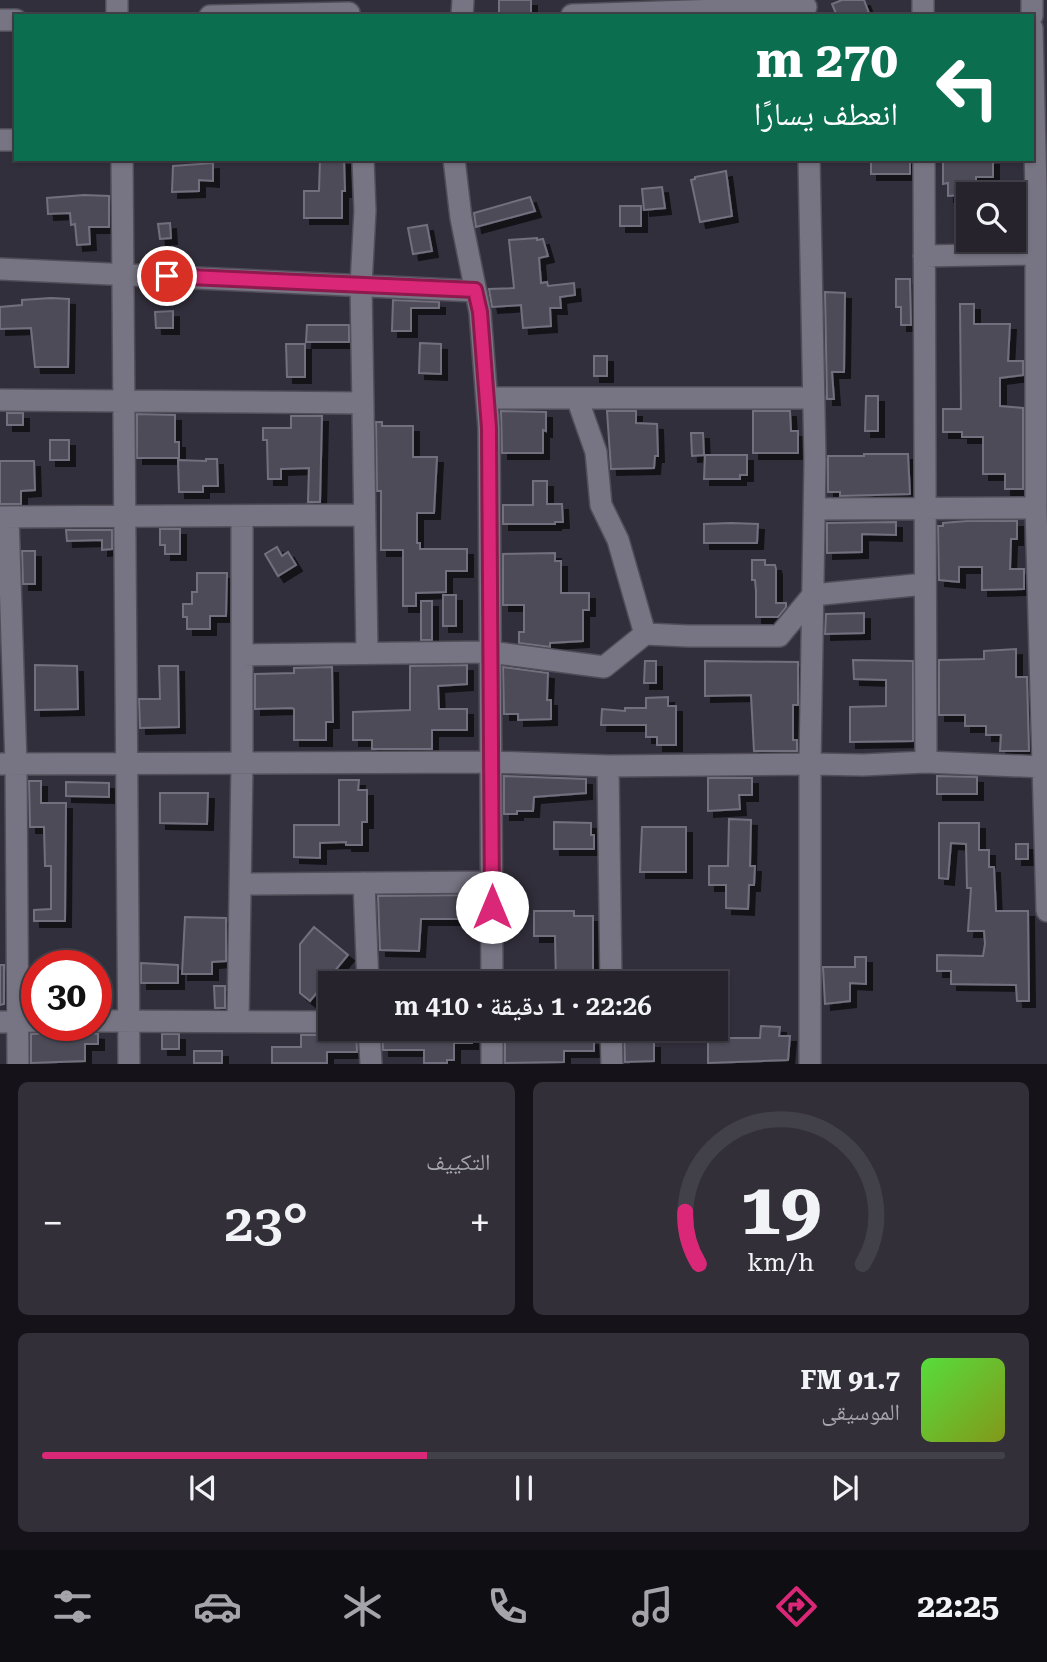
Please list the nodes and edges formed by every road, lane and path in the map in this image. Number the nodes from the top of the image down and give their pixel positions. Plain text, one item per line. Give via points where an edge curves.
1 (806, 8) edge
2 (349, 9) edge
3 (572, 10) edge
4 (249, 14) edge
5 (1034, 67) edge
6 (122, 161) edge
7 (363, 161) edge
8 (454, 161) edge
9 (809, 161) edge
10 (924, 161) edge
11 (1042, 191) edge
12 (1036, 254) junction
13 (924, 256) junction
14 (0, 269) edge
15 (122, 274) junction
16 (361, 285) junction
17 (475, 290) junction
18 (1042, 395) edge
19 (487, 398) junction
20 (577, 398) junction
21 (814, 398) junction
22 (0, 400) edge
23 (124, 400) junction
24 (362, 403) junction
25 (1036, 508) junction
26 (815, 509) junction
27 (925, 509) junction
28 (365, 515) junction
29 (124, 516) junction
30 (242, 516) junction
31 (4, 517) edge
32 (925, 584) junction
33 (813, 595) junction
34 (6, 612) edge
35 (645, 634) junction
36 (491, 652) junction
37 (367, 653) junction
38 (242, 655) junction
39 (491, 762) junction
40 (926, 762) junction
41 (8, 764) edge
42 (126, 764) junction
43 (242, 764) junction
44 (810, 764) junction
45 (608, 766) junction
46 (1043, 767) junction
47 (1046, 868) edge
48 (492, 882) junction
49 (365, 883) junction
50 (241, 884) junction
51 (1047, 911) edge
52 (368, 971) edge
53 (492, 971) edge
54 (611, 971) edge
55 (18, 1021) edge
56 (112, 1021) edge
57 (128, 1021) junction
58 (239, 1021) junction
59 (318, 1022) edge
60 (370, 1041) edge
61 (492, 1041) edge
62 (611, 1041) edge
63 (18, 1063) edge
64 (129, 1063) edge
65 (371, 1063) edge
66 (492, 1063) edge
67 (612, 1063) edge
68 (810, 1063) edge

1 - 3 street
2 - 4 street
5 - 11 street
6 - 15 street
7 - 16 street
8 - 17 street
9 - 21 street
10 - 13 street
11 - 12 street
12 - 13 street
12 - 18 street
13 - 27 street
14 - 15 street
15 - 16 street
15 - 23 street
16 - 17 street
16 - 24 street
17 - 19 street
18 - 25 street
19 - 20 street
19 - 36 street
20 - 21 street
20 - 35 street via 597,452 601,505 618,540
21 - 26 street
22 - 23 street
23 - 24 street
23 - 29 street
24 - 28 street
25 - 27 street
25 - 46 street
26 - 27 street
26 - 33 street
27 - 32 street
28 - 30 street
28 - 37 street
29 - 30 street
29 - 31 street
29 - 42 street
30 - 38 street
31 - 34 street
32 - 33 street
32 - 40 street
33 - 35 street via 779,636
33 - 44 street
34 - 41 street
35 - 36 street via 604,667
36 - 37 street
36 - 39 street
37 - 38 street
38 - 43 street
39 - 43 street
39 - 45 street
39 - 48 street
40 - 44 street
40 - 46 street
41 - 42 street
41 - 55 street
42 - 43 street
42 - 57 street
43 - 50 street
44 - 45 street
44 - 68 street
45 - 54 street
46 - 47 street
47 - 51 street
48 - 49 street
48 - 53 street
49 - 50 street
49 - 52 street
50 - 58 street
55 - 63 street
56 - 57 street
57 - 58 street
57 - 64 street
58 - 59 street
60 - 65 street
61 - 66 street
62 - 67 street

